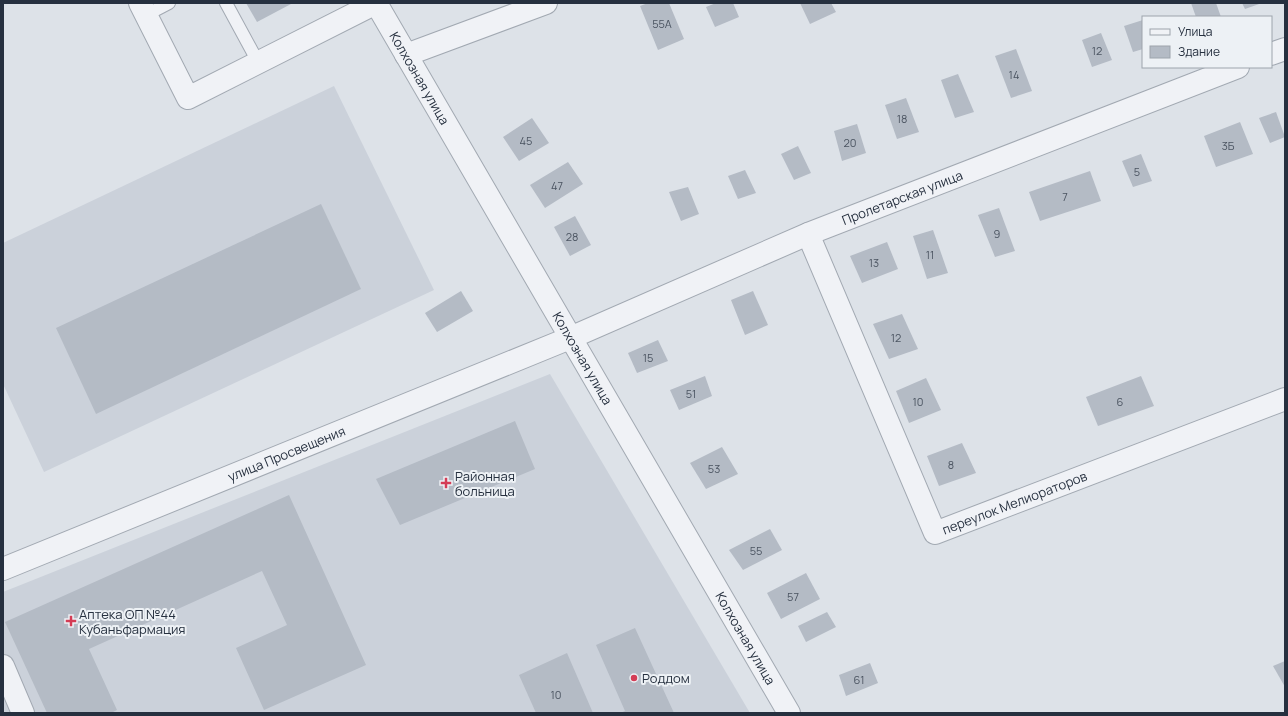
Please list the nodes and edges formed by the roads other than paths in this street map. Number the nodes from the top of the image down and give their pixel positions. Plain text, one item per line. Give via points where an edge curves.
1 (169, 3) edge
2 (226, 3) edge
3 (376, 3) edge
4 (546, 3) edge
5 (143, 9) edge
6 (1285, 49) edge
7 (1272, 54) edge
8 (406, 55) junction
9 (258, 62) junction
10 (1235, 68) edge
11 (808, 234) junction
12 (570, 338) junction
13 (1285, 399) edge
14 (3, 569) edge
15 (3, 666) edge
16 (23, 713) edge
17 (788, 713) edge

1 - 5 lane
2 - 9 lane
3 - 8 street, Колхозная улица
3 - 9 street
4 - 8 street
5 - 9 street via 188,98
6 - 7 street
8 - 12 street, Колхозная улица
10 - 11 street, Пролетарская улица
11 - 12 street, Пролетарская улица
11 - 13 street, переулок Мелиораторов via 935,533
12 - 14 street, улица Просвещения
12 - 17 street, Колхозная улица
15 - 16 street

